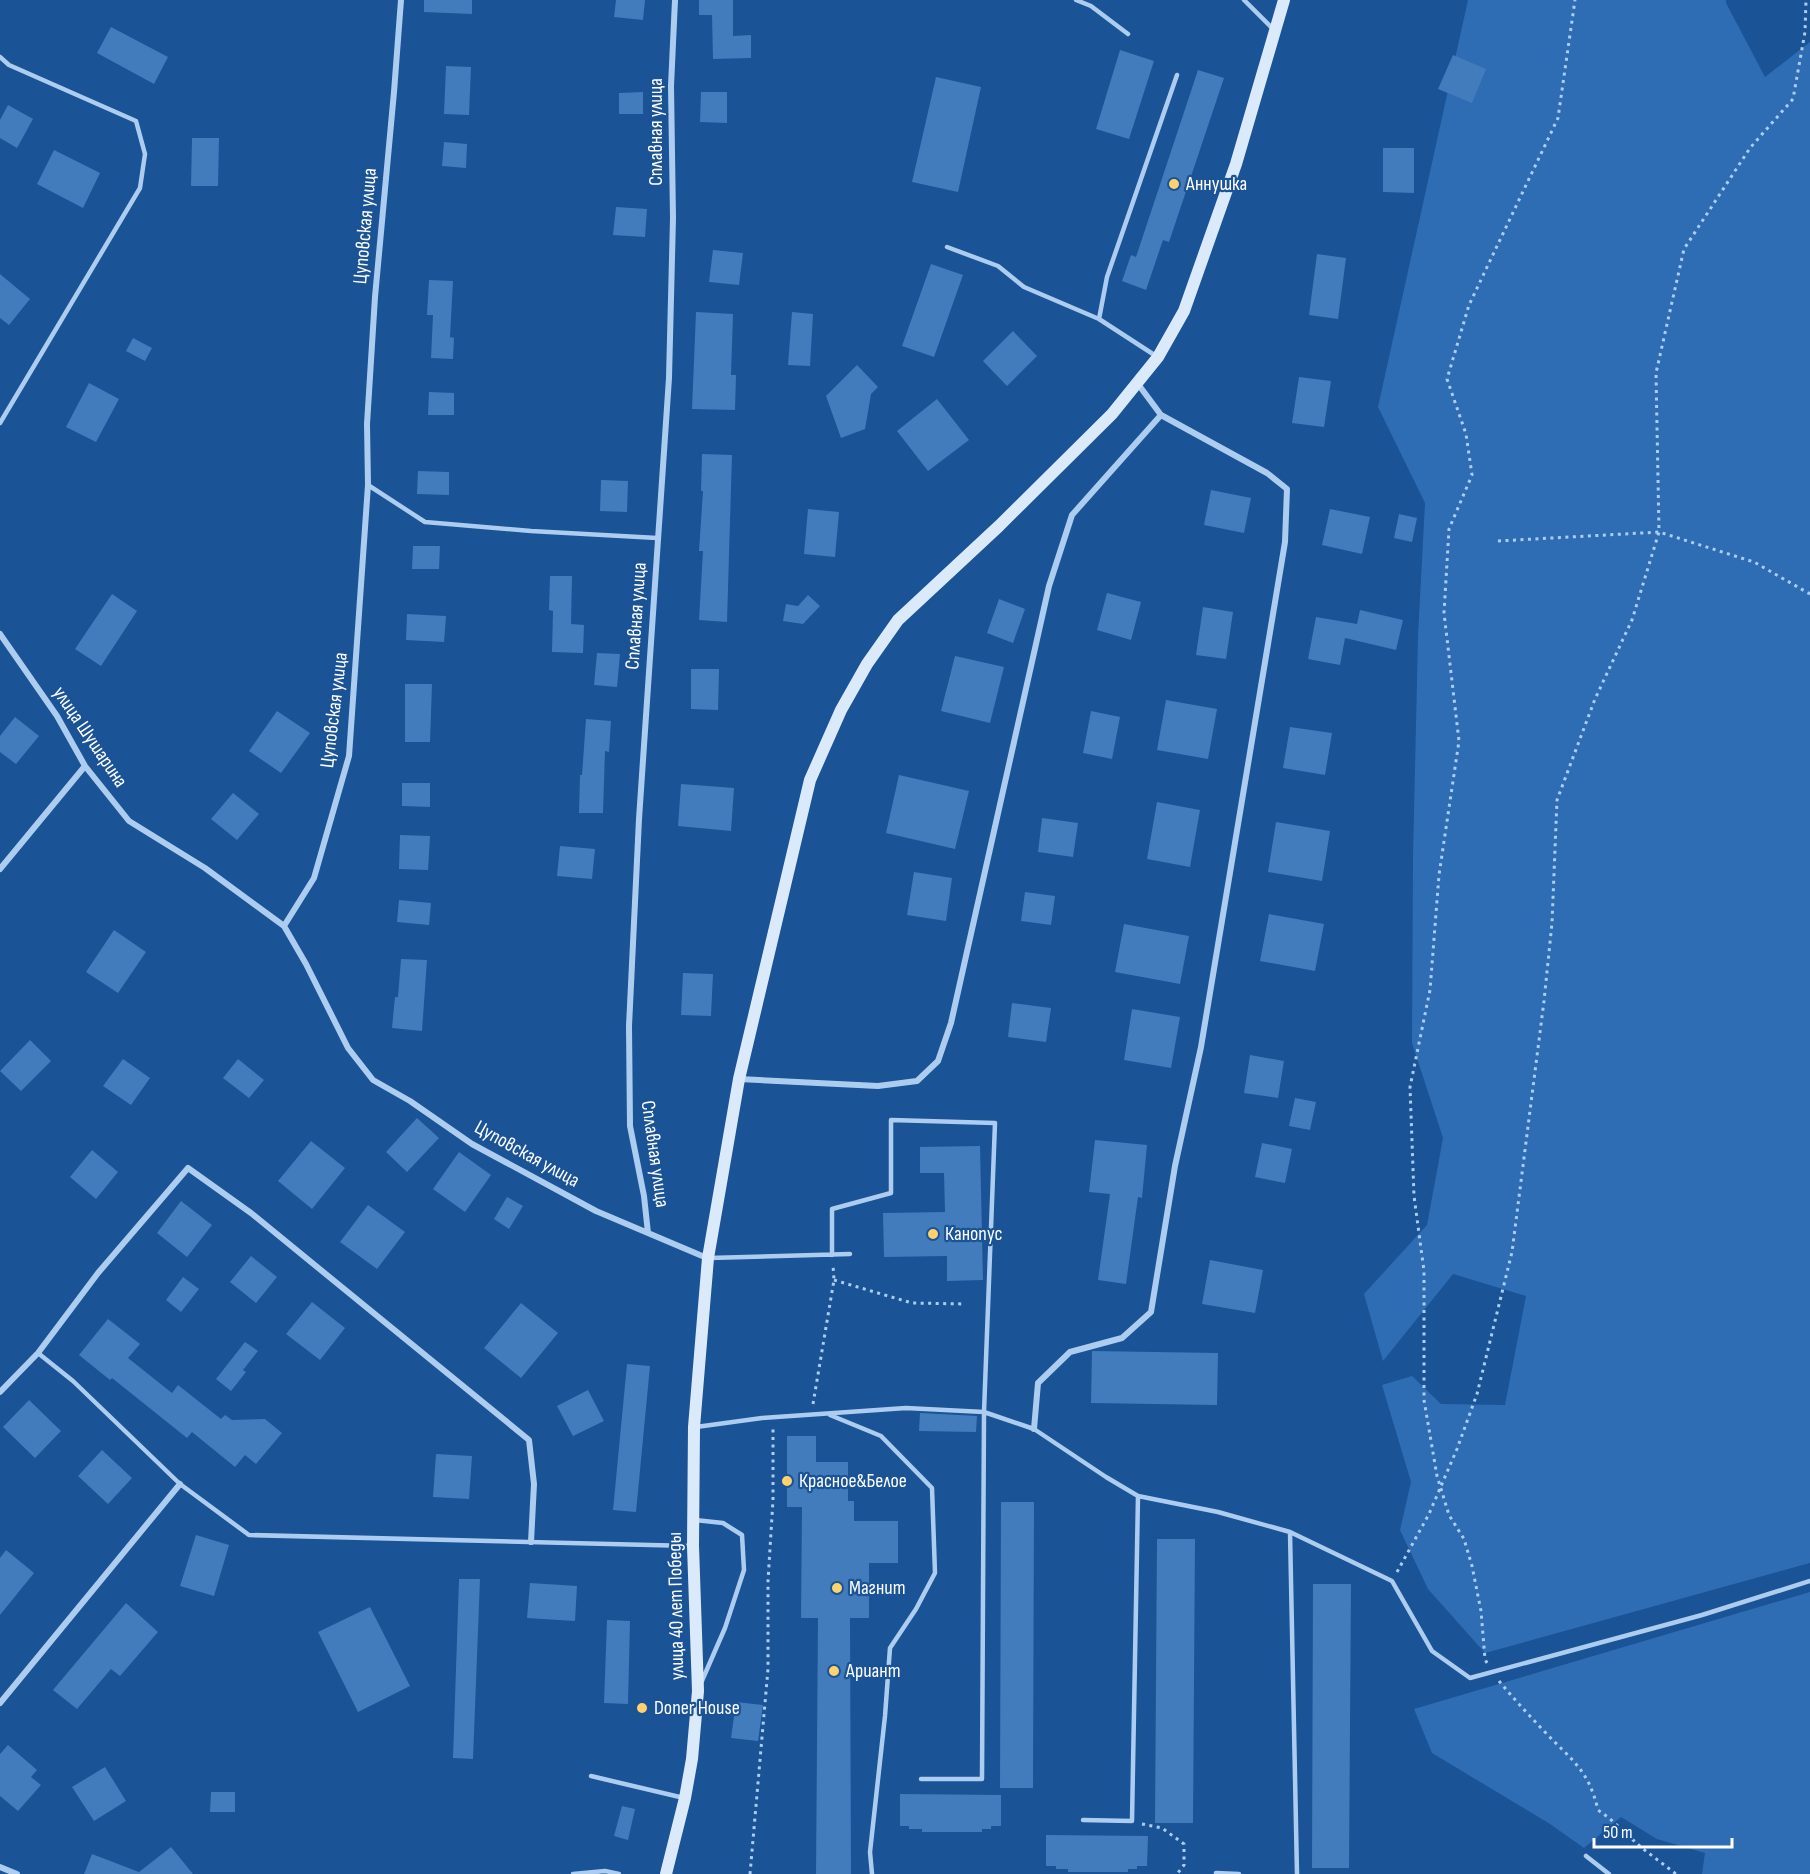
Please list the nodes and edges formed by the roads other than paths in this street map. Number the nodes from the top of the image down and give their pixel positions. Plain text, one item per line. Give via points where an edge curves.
1 (401, 0) edge
2 (675, 0) edge
3 (1076, 0) edge
4 (1244, 0) edge
5 (1284, 0) edge
6 (1275, 31) junction
7 (1128, 34) dead end
8 (0, 57) edge
9 (1177, 75) dead end
10 (947, 247) dead end
11 (1099, 320) junction
12 (1158, 357) junction
13 (1138, 384) junction
14 (1161, 416) junction
15 (0, 423) edge
16 (368, 485) junction
17 (657, 538) junction
18 (0, 634) edge
19 (85, 766) junction
20 (0, 869) edge
21 (284, 926) junction
22 (739, 1079) junction
23 (648, 1233) junction
24 (850, 1254) dead end
25 (832, 1255) junction
26 (708, 1258) junction
27 (38, 1353) junction
28 (0, 1392) edge
29 (984, 1412) junction
30 (827, 1413) junction
31 (694, 1427) junction
32 (1034, 1429) junction
33 (180, 1484) junction
34 (1138, 1496) junction
35 (694, 1520) junction
36 (1290, 1532) junction
37 (531, 1542) junction
38 (693, 1546) junction
39 (1810, 1581) edge
40 (698, 1691) junction
41 (0, 1703) edge
42 (591, 1776) dead end
43 (921, 1779) dead end
44 (686, 1798) junction
45 (1083, 1820) dead end
46 (1586, 1856) dead end
47 (0, 1868) edge
48 (17, 1874) edge
49 (573, 1874) edge
50 (619, 1874) edge
51 (666, 1874) edge
52 (872, 1874) edge
53 (1216, 1874) edge
54 (1239, 1874) edge
55 (1296, 1874) edge
56 (1609, 1874) edge

1 - 16 street, Цуповская улица via 375,297 367,424
2 - 17 street, Сплавная улица via 669,378
3 - 7 lane via 1091,6
4 - 6 lane
5 - 6 main road, улица 40 лет Победы
6 - 12 main road, улица 40 лет Победы via 1236,164 1184,312
8 - 15 lane via 9,65 136,120 145,154 140,188
9 - 11 lane via 1107,277
10 - 11 lane via 998,266 1024,287
11 - 12 lane
12 - 13 main road, улица 40 лет Победы
13 - 14 street
13 - 22 main road, улица 40 лет Победы via 1052,474 898,620 867,664 841,710 810,780
14 - 22 street via 1072,515 1049,585 951,1023 938,1061 917,1081 878,1086
14 - 32 street via 1267,473 1287,489 1285,542 1201,1047 1175,1166 1151,1312 1122,1338 1070,1352 1038,1383
16 - 17 lane via 425,522
16 - 21 street, Цуповская улица via 349,756 314,878
17 - 23 street, Сплавная улица via 629,1026 630,1126
18 - 19 street, улица Шушарина via 57,716
19 - 20 street
19 - 21 street, улица Шушарина via 129,821 205,868
21 - 23 street, Цуповская улица via 348,1048 374,1080 472,1144 596,1211
22 - 26 main road, улица 40 лет Победы
23 - 26 street, Цуповская улица
24 - 25 lane
25 - 26 lane
25 - 29 lane via 832,1209 891,1193 891,1120 995,1123
26 - 31 main road, улица 40 лет Победы
27 - 28 street
27 - 33 lane via 73,1381
27 - 37 street via 98,1273 188,1168 251,1214 529,1440 534,1484
29 - 30 lane via 906,1408
29 - 32 lane
29 - 43 lane via 982,1779
30 - 31 lane
30 - 52 lane via 880,1436 932,1488 935,1573 890,1648 870,1852
31 - 35 main road, улица 40 лет Победы
32 - 34 lane
33 - 37 lane via 249,1535
33 - 41 street
34 - 36 lane
34 - 45 lane via 1132,1821
35 - 38 main road, улица 40 лет Победы
35 - 40 lane via 723,1523 742,1535 744,1570
36 - 39 lane via 1392,1581 1432,1650 1470,1678 1702,1615
36 - 55 lane
37 - 38 lane
38 - 40 main road, улица 40 лет Победы
40 - 44 main road, улица 40 лет Победы
42 - 44 lane
44 - 51 main road, улица 40 лет Победы
46 - 56 lane
47 - 48 street
49 - 50 lane
53 - 54 lane

